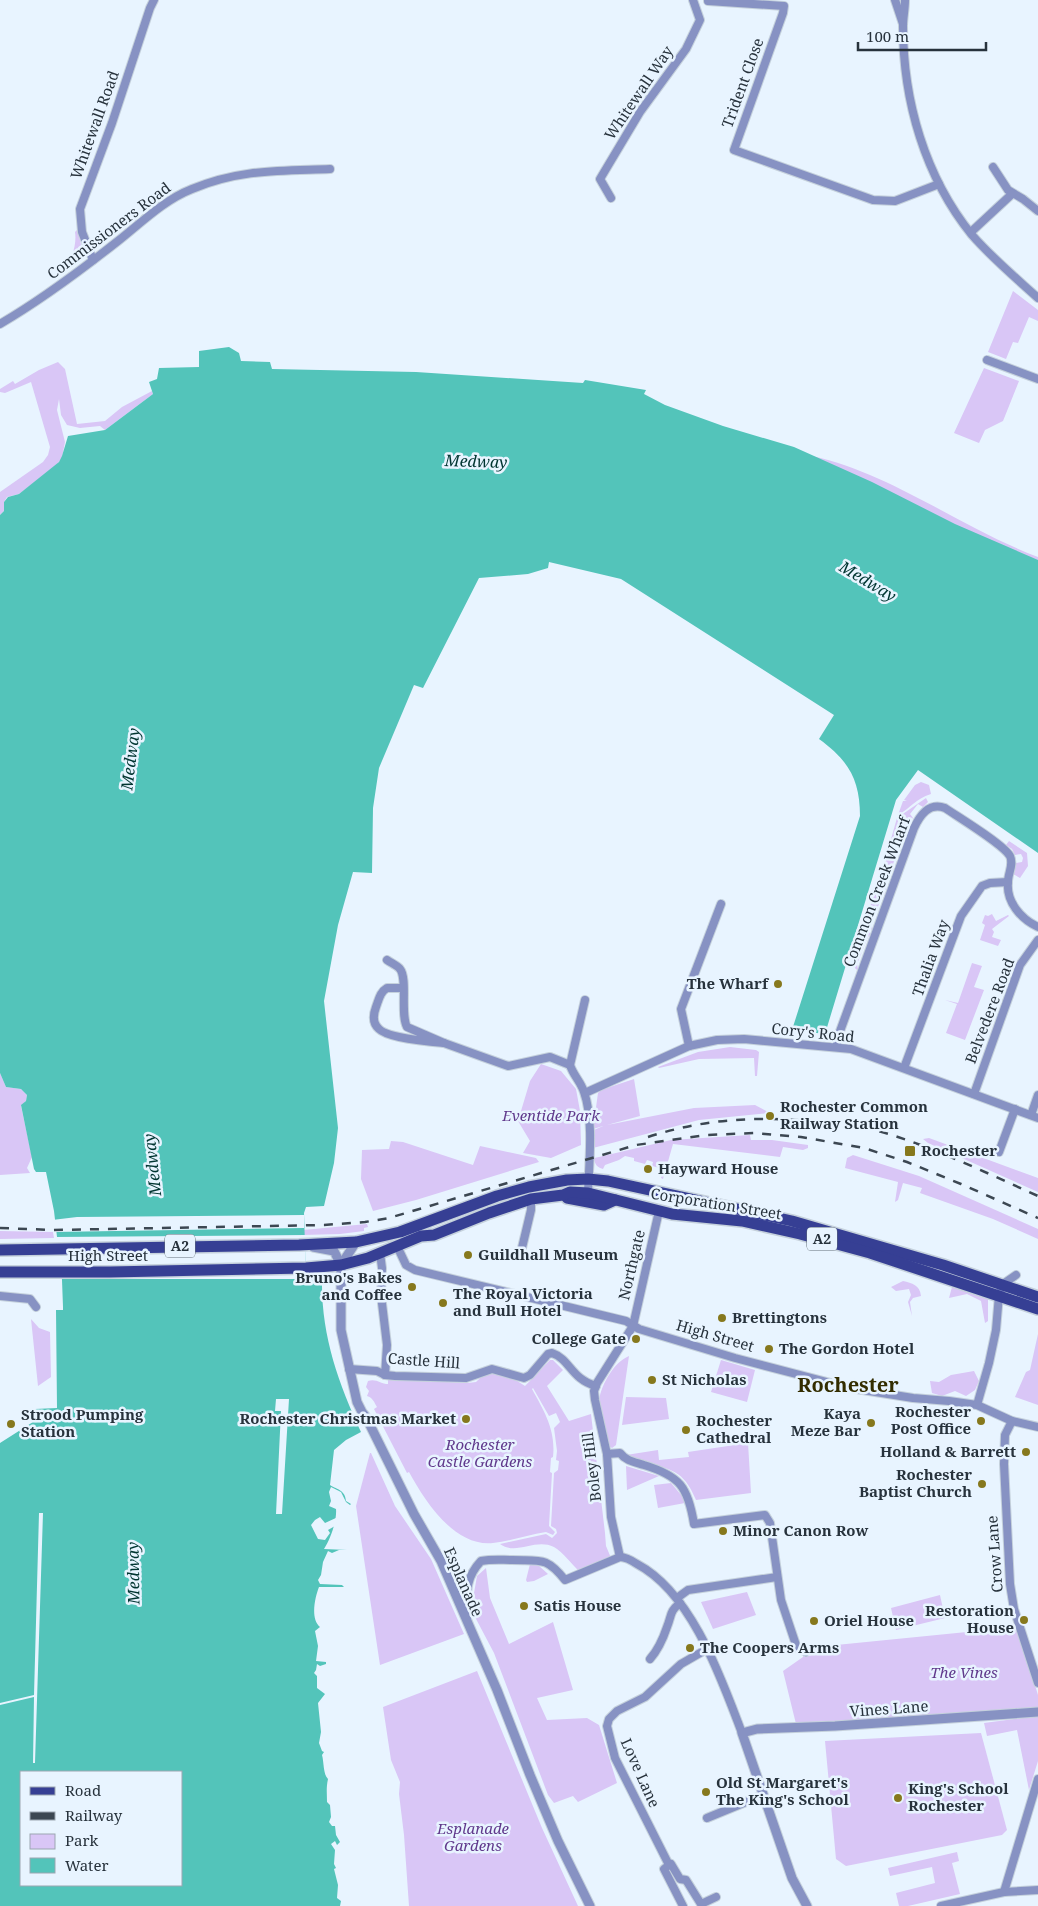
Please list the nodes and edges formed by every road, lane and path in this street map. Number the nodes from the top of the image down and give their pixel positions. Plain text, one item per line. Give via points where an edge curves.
1 (154, 0) edge
2 (693, 0) edge
3 (895, 0) edge
4 (906, 0) edge
5 (708, 2) dead end
6 (784, 3) edge
7 (903, 24) junction
8 (993, 167) dead end
9 (330, 169) dead end
10 (939, 184) junction
11 (1012, 194) junction
12 (611, 198) dead end
13 (1038, 211) edge
14 (970, 232) junction
15 (93, 260) junction
16 (1038, 298) edge
17 (0, 324) edge
18 (987, 360) dead end
19 (1038, 379) edge
20 (1008, 882) junction
21 (721, 904) dead end
22 (1038, 927) edge
23 (1038, 940) edge
24 (387, 960) dead end
25 (403, 988) junction
26 (585, 1000) dead end
27 (444, 1043) junction
28 (689, 1046) junction
29 (838, 1047) junction
30 (570, 1065) junction
31 (904, 1068) junction
32 (585, 1093) junction
33 (974, 1094) junction
34 (1038, 1095) edge
35 (1015, 1109) junction
36 (1034, 1116) edge
37 (999, 1152) dead end
38 (588, 1179) junction
39 (652, 1190) junction
40 (588, 1193) junction
41 (563, 1195) junction
42 (531, 1199) junction
43 (614, 1200) junction
44 (659, 1211) junction
45 (356, 1242) junction
46 (306, 1245) junction
47 (397, 1246) junction
48 (0, 1250) edge
49 (521, 1252) dead end
50 (380, 1253) junction
51 (0, 1265) edge
52 (341, 1265) junction
53 (0, 1272) edge
54 (13, 1272) junction
55 (1016, 1275) dead end
56 (1000, 1290) junction
57 (0, 1296) edge
58 (1038, 1297) edge
59 (36, 1307) dead end
60 (1038, 1309) edge
61 (633, 1326) junction
62 (349, 1369) junction
63 (385, 1375) junction
64 (596, 1386) junction
65 (977, 1406) junction
66 (1012, 1421) junction
67 (1038, 1427) edge
68 (607, 1454) junction
69 (620, 1557) junction
70 (777, 1577) junction
71 (679, 1601) junction
72 (467, 1625) junction
73 (707, 1649) junction
74 (806, 1652) dead end
75 (650, 1659) dead end
76 (1038, 1683) edge
77 (1038, 1712) edge
78 (742, 1733) junction
79 (1038, 1779) edge
80 (762, 1795) junction
81 (707, 1818) dead end
82 (669, 1865) junction
83 (1038, 1890) edge
84 (1004, 1892) junction
85 (716, 1897) dead end
86 (590, 1906) edge
87 (683, 1906) edge
88 (807, 1906) edge
89 (941, 1906) edge

1 - 15 street, Whitewall Road via 80,209 82,232
2 - 12 street, Whitewall Way via 700,20 686,49 640,112 600,179
3 - 7 street
4 - 7 street
5 - 6 street, Trident Close
6 - 10 street, Trident Close via 734,150 873,200 895,201
7 - 10 street via 906,72 916,127
8 - 11 street
9 - 15 street, Commissioners Road via 252,172 191,189 160,206
10 - 14 street
11 - 13 street
11 - 14 street
14 - 16 street
15 - 17 street, Commissioners Road via 43,298
18 - 19 street
20 - 22 street, Common Creek Wharf via 1011,904
20 - 29 street, Common Creek Wharf via 1011,862 1004,850 943,808 934,806 924,812 911,834 837,1042
20 - 31 street, Thalia Way via 982,886 961,916
21 - 28 street via 681,1009
23 - 33 street, Belvedere Road via 1020,966
24 - 25 street via 401,970
25 - 27 street via 407,1027
25 - 27 street via 390,987 382,991 373,1018 378,1029 388,1034
26 - 30 street
27 - 30 street via 508,1066 550,1057
28 - 29 street, Cory's Road via 744,1039
28 - 32 street, Cory's Road
29 - 31 street, Cory's Road
30 - 32 street
31 - 33 street, Cory's Road
32 - 38 street via 589,1115
33 - 35 street, Cory's Road
34 - 36 street
35 - 36 street, Cory's Road
35 - 37 street
38 - 39 main road, Corporation Street / A2
38 - 40 street
38 - 45 main road, Corporation Street / A2 via 567,1180 512,1192 403,1231
39 - 44 main road
39 - 56 main road, Corporation Street / A2 via 798,1222
40 - 41 main road, Corporation Street / A2
40 - 43 main road, Corporation Street / A2
41 - 42 main road, Corporation Street / A2
41 - 43 main road, A2 via 604,1206
42 - 47 main road, Corporation Street / A2 via 430,1237 409,1250
42 - 49 street
43 - 44 main road, Corporation Street / A2
44 - 56 main road, Corporation Street / A2 via 785,1230
44 - 61 street, Northgate
45 - 46 main road, A2
45 - 52 street
46 - 48 main road, High Street / A2
46 - 52 street via 334,1251
47 - 50 main road, A2
47 - 61 street, High Street via 406,1265 415,1270 582,1309 626,1321
50 - 52 main road, A2
50 - 63 street via 387,1345
51 - 54 main road, A2
52 - 54 main road, High Street / A2
52 - 62 street, Esplanade via 341,1330
53 - 54 main road, High Street / A2
55 - 56 street
56 - 58 main road, Corporation Street / A2
56 - 60 main road, Corporation Street / A2
56 - 65 street via 990,1363
57 - 59 street via 30,1299
61 - 64 street
61 - 65 street, High Street via 850,1388
62 - 63 street, Castle Hill via 377,1371
62 - 72 street, Esplanade via 358,1405 441,1560
63 - 64 street, Castle Hill via 466,1378 492,1369 524,1378 547,1354 552,1353 580,1380
64 - 68 street, Boley Hill via 596,1404
65 - 66 street, High Street
66 - 67 street, High Street
66 - 76 street, Crow Lane via 1005,1435 1004,1464 1010,1584 1014,1609
68 - 69 street, Boley Hill via 611,1517
68 - 70 street via 620,1453 627,1460 662,1471 677,1481 689,1498 694,1524 765,1515 770,1523
69 - 71 street via 649,1571
69 - 72 street via 565,1580 554,1566 541,1560 498,1558 480,1561 470,1574
70 - 71 street via 688,1590
70 - 74 street via 792,1637 797,1648
71 - 73 street
71 - 75 street via 670,1613 668,1627 657,1652
72 - 86 street, Esplanade via 558,1841
73 - 78 street
73 - 82 street, Love Lane via 681,1664 645,1697 608,1719 616,1758
77 - 78 street, Vines Lane via 757,1729
78 - 80 street
79 - 84 street
80 - 81 street
80 - 88 street via 792,1878
82 - 85 street, Love Lane via 680,1879 686,1880 701,1904
82 - 87 street, Love Lane via 664,1869
83 - 84 street
84 - 89 street

